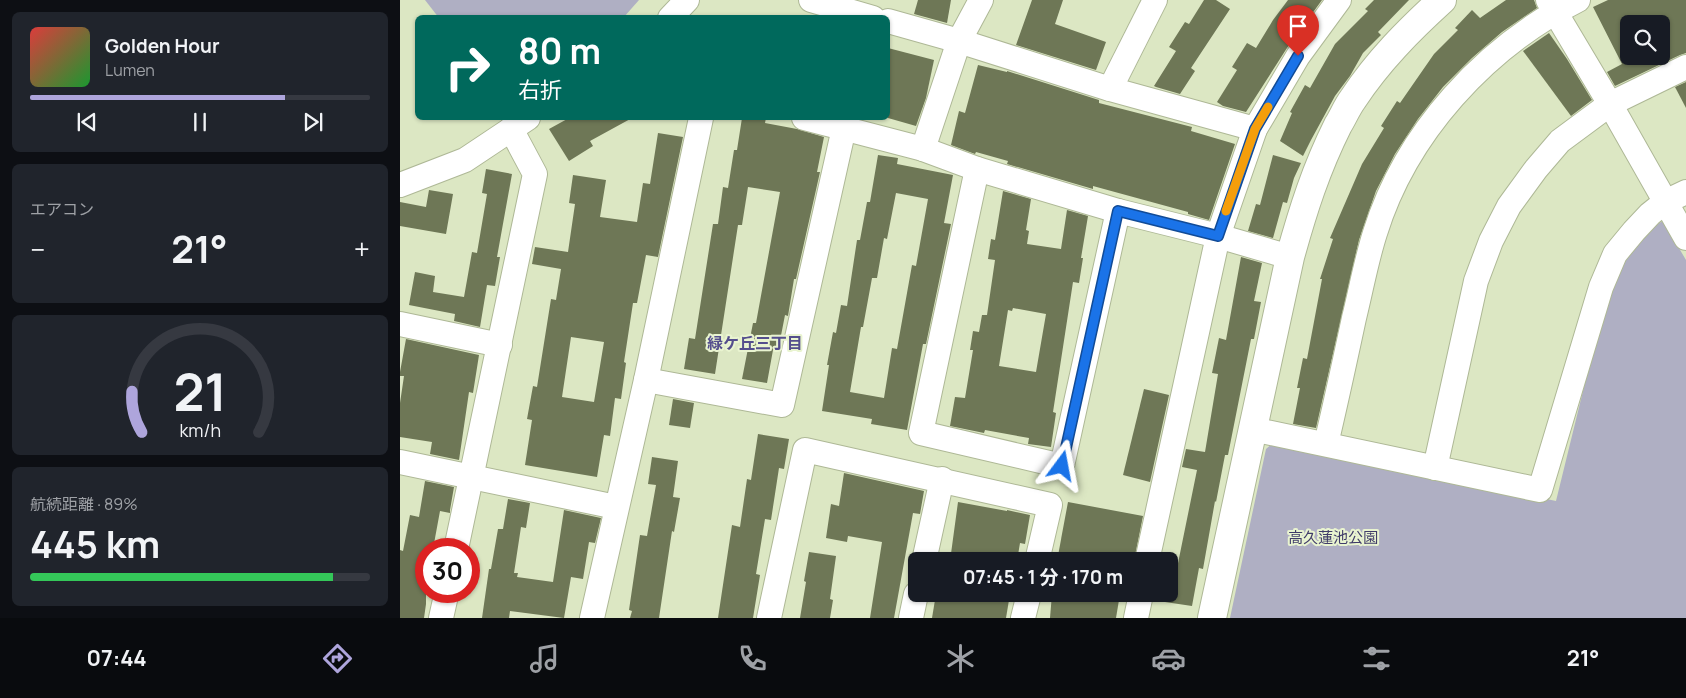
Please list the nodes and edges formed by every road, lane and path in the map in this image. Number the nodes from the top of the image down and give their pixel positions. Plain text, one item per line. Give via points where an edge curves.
1 (687, 0) edge
2 (811, 0) edge
3 (981, 0) edge
4 (1155, 0) edge
5 (1339, 0) edge
6 (1442, 0) edge
7 (1578, 0) edge
8 (1551, 6) edge
9 (673, 15) edge
10 (863, 15) edge
11 (890, 23) edge
12 (959, 41) junction
13 (1686, 67) edge
14 (1110, 90) junction
15 (1610, 104) junction
16 (702, 120) edge
17 (812, 120) edge
18 (520, 123) edge
19 (844, 128) junction
20 (1255, 129) junction
21 (923, 149) junction
22 (978, 169) junction
23 (400, 185) edge
24 (1686, 192) edge
25 (1664, 202) junction
26 (1118, 211) junction
27 (1218, 236) junction
28 (1686, 238) edge
29 (1290, 258) junction
30 (400, 324) edge
31 (500, 345) junction
32 (646, 380) junction
33 (1252, 429) junction
34 (1326, 444) junction
35 (400, 462) edge
36 (1435, 468) junction
37 (472, 477) junction
38 (942, 479) junction
39 (616, 507) junction
40 (458, 538) edge
41 (926, 552) edge
42 (1039, 552) edge
43 (1149, 552) edge
44 (914, 602) edge
45 (1027, 602) edge
46 (444, 603) edge
47 (441, 618) edge
48 (592, 618) edge
49 (768, 618) edge
50 (911, 618) edge
51 (1024, 618) edge
52 (1212, 618) edge

1 - 9 street
2 - 10 street
3 - 12 street
4 - 14 street
5 - 20 street via 1298,56
6 - 29 street via 1383,58 1352,100 1327,147 1308,196
7 - 8 street
8 - 15 street
8 - 34 street via 1498,51 1458,91 1427,129 1397,178 1375,232
11 - 12 street
12 - 14 street
12 - 21 street
13 - 15 street
14 - 20 street
15 - 25 street
15 - 36 street via 1560,140 1509,206 1491,241 1476,281
16 - 32 street
17 - 19 street
18 - 23 street via 465,160
18 - 31 street via 535,174
19 - 21 street
19 - 32 street via 782,405
20 - 27 street
21 - 22 street
22 - 26 street
22 - 26 street via 921,433 1062,466
24 - 25 street
25 - 28 street
25 - 36 street via 1615,254 1601,287 1540,490
26 - 27 street
27 - 29 street
27 - 43 street
29 - 33 street
30 - 31 street
31 - 37 street
32 - 39 street
33 - 34 street
33 - 52 street
34 - 36 street
35 - 37 street
37 - 39 street
37 - 40 street
38 - 41 street
38 - 42 street via 1050,505
38 - 49 street via 805,450
39 - 48 street
44 - 50 street
45 - 51 street
46 - 47 street

